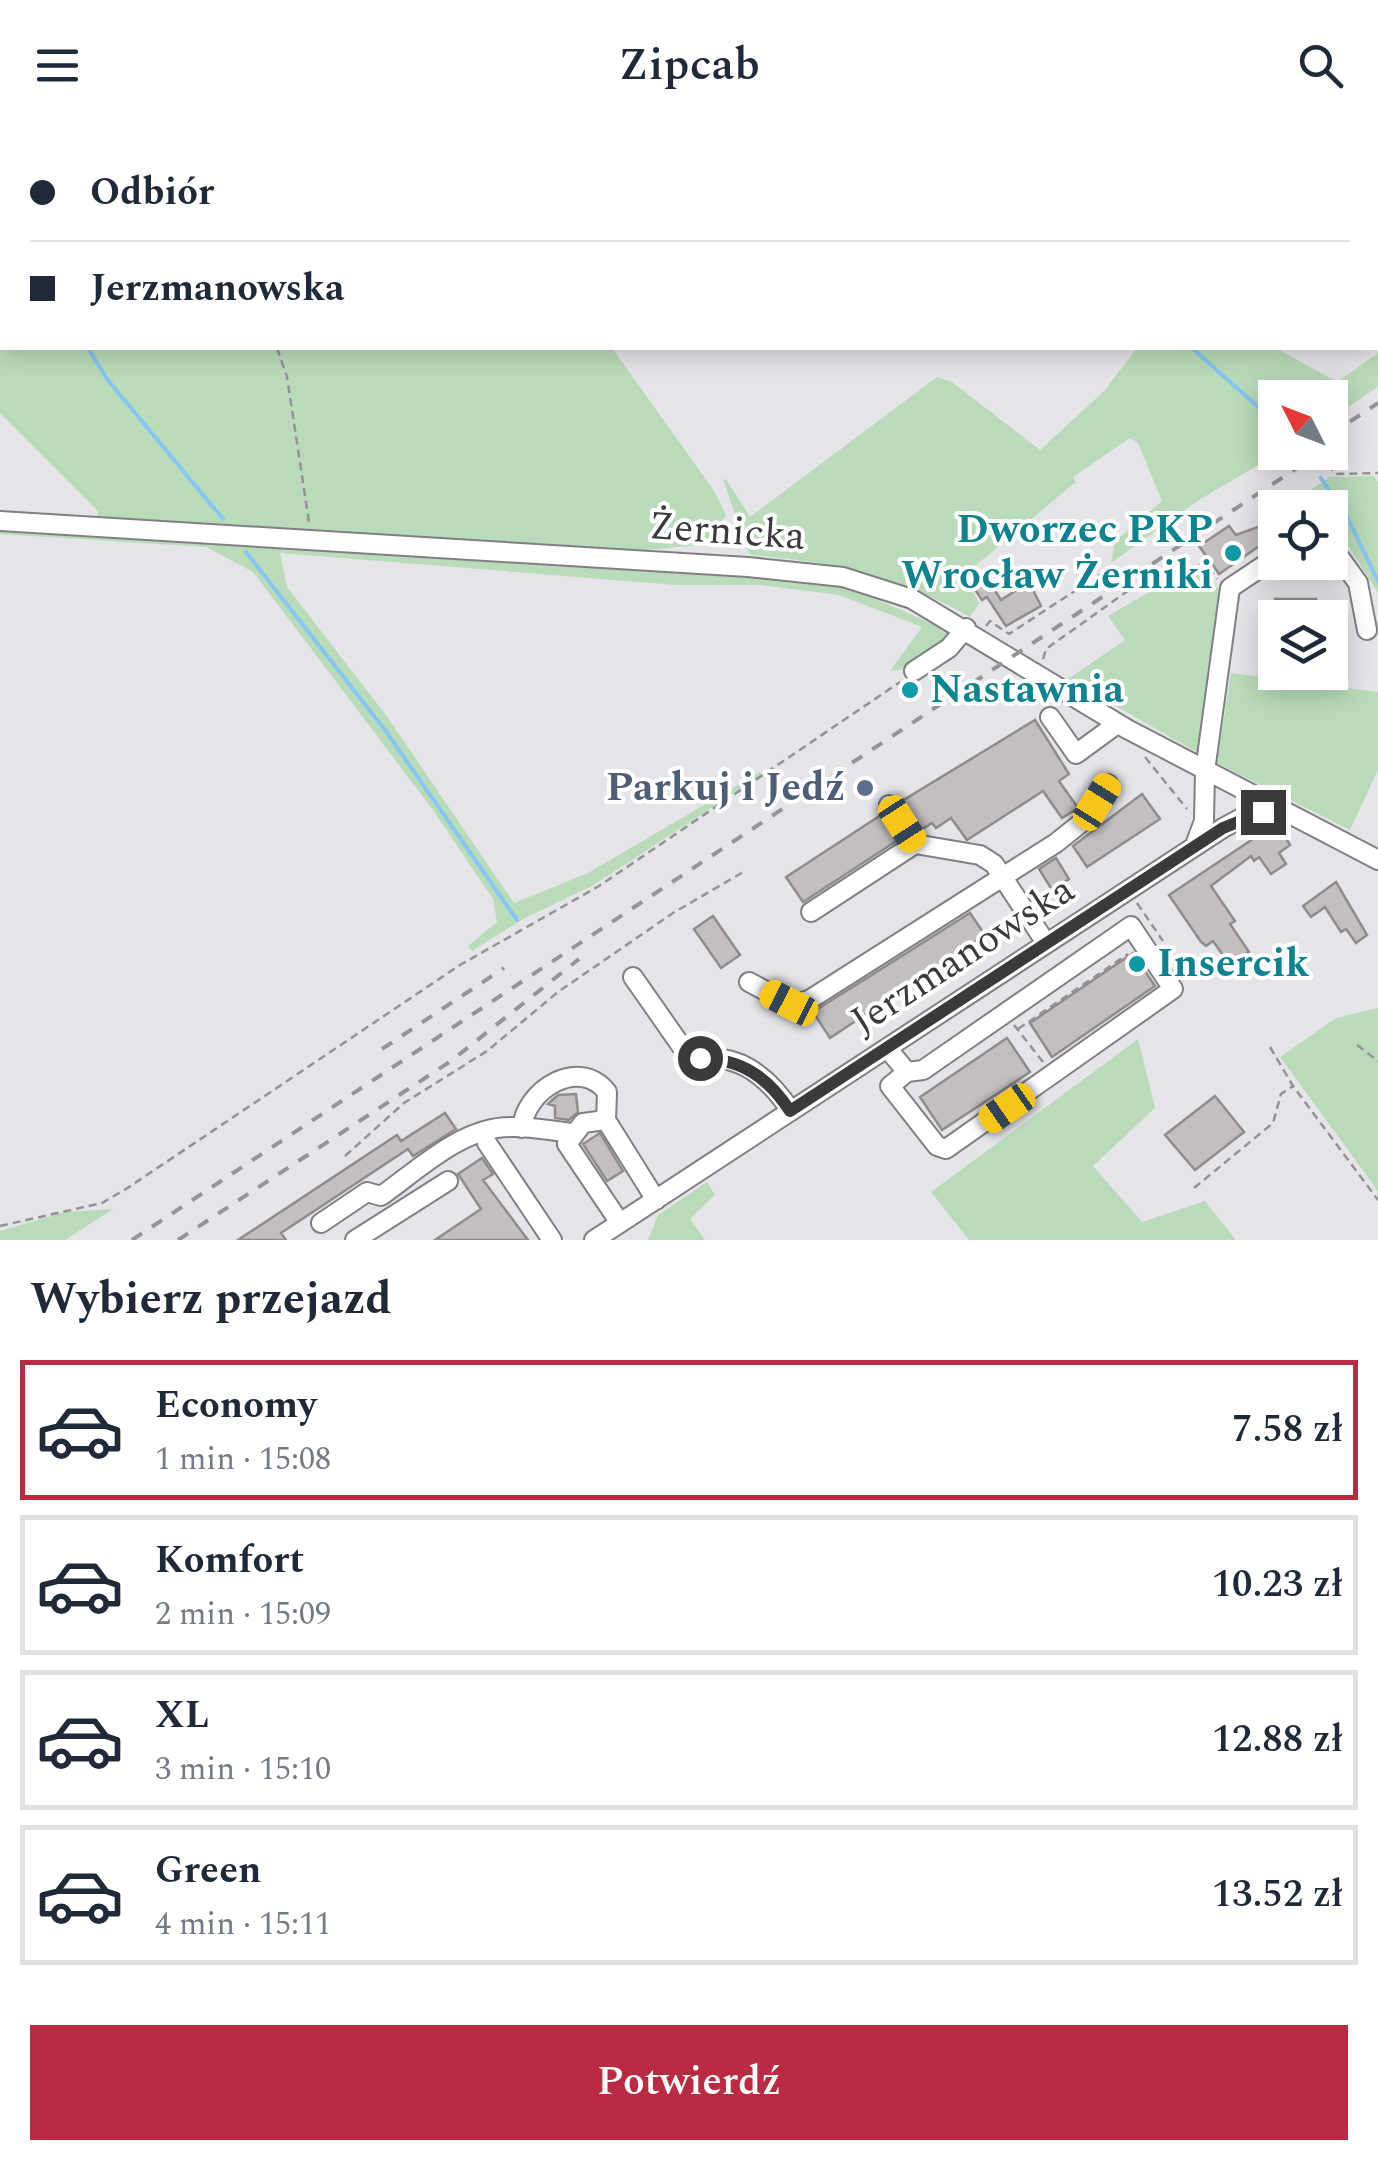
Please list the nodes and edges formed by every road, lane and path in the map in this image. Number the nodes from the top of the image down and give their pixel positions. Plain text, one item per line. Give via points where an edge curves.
1 (278, 350) edge
2 (1332, 470) edge
3 (1378, 473) edge
4 (0, 521) edge
5 (311, 542) junction
6 (1202, 557) dead end
7 (1113, 566) dead end
8 (1258, 569) edge
9 (1348, 569) edge
10 (1230, 588) junction
11 (1130, 590) dead end
12 (975, 628) junction
13 (1367, 630) dead end
14 (1039, 665) dead end
15 (914, 671) joint
16 (1050, 717) dead end
17 (1117, 724) junction
18 (1151, 764) dead end
19 (1206, 771) junction
20 (1108, 784) dead end
21 (889, 805) dead end
22 (1276, 809) junction
23 (1196, 819) dead end
24 (914, 844) junction
25 (1195, 846) junction
26 (1378, 860) edge
27 (745, 871) dead end
28 (1004, 877) junction
29 (1109, 902) junction
30 (812, 912) dead end
31 (1126, 930) junction
32 (1046, 943) junction
33 (1130, 952) dead end
34 (633, 978) dead end
35 (749, 982) dead end
36 (1012, 1021) junction
37 (1357, 1045) dead end
38 (1270, 1047) dead end
39 (887, 1048) junction
40 (1378, 1061) edge
41 (906, 1072) junction
42 (1052, 1075) junction
43 (1293, 1086) junction
44 (790, 1111) junction
45 (606, 1120) junction
46 (522, 1128) junction
47 (572, 1133) junction
48 (487, 1143) dead end
49 (345, 1156) dead end
50 (448, 1180) dead end
51 (1194, 1188) dead end
52 (656, 1200) junction
53 (1378, 1200) edge
54 (320, 1223) dead end
55 (620, 1223) junction
56 (0, 1226) edge
57 (548, 1238) edge
58 (354, 1240) edge
59 (594, 1240) edge

1 - 5 path
2 - 3 path
4 - 5 street, Żernicka
5 - 12 street, Żernicka via 825,574 900,594
6 - 10 path
7 - 12 path via 1009,634 990,621
8 - 10 street
9 - 13 street via 1358,583
10 - 19 street
11 - 14 path via 1046,649
12 - 15 street
12 - 17 street, Żernicka
15 - 56 path via 600,886 460,965 126,1189 102,1203
16 - 17 street via 1076,754
17 - 19 street, Żernicka
18 - 23 path
19 - 22 street, Żernicka
19 - 25 street via 1204,821
20 - 28 street via 1086,819
21 - 24 street
22 - 25 street, Jerzmanowska via 1247,815
22 - 26 street, Żernicka
24 - 28 street via 980,855
24 - 30 street
25 - 29 street, Jerzmanowska
27 - 49 path via 558,992 513,1032 404,1102
28 - 32 street
28 - 35 street via 809,1000 792,1004
29 - 31 street
29 - 32 street, Jerzmanowska
31 - 36 street
31 - 42 street via 1131,926 1173,989
32 - 39 street, Jerzmanowska
33 - 36 path
34 - 44 street via 684,1050 749,1068
36 - 41 street via 923,1070
36 - 42 path
37 - 40 path
38 - 43 path
39 - 41 street
39 - 44 street, Jerzmanowska
41 - 42 street via 890,1086 946,1149
43 - 51 path via 1281,1094 1266,1131
43 - 53 path
44 - 52 street, Jerzmanowska
45 - 46 street via 607,1092 594,1078 577,1075 530,1102
45 - 47 street via 596,1118
45 - 52 street
46 - 47 street
46 - 54 street via 465,1138 380,1196 367,1192
47 - 55 street via 567,1144
48 - 57 street
50 - 58 street
52 - 55 street, Jerzmanowska
55 - 59 street, Jerzmanowska

